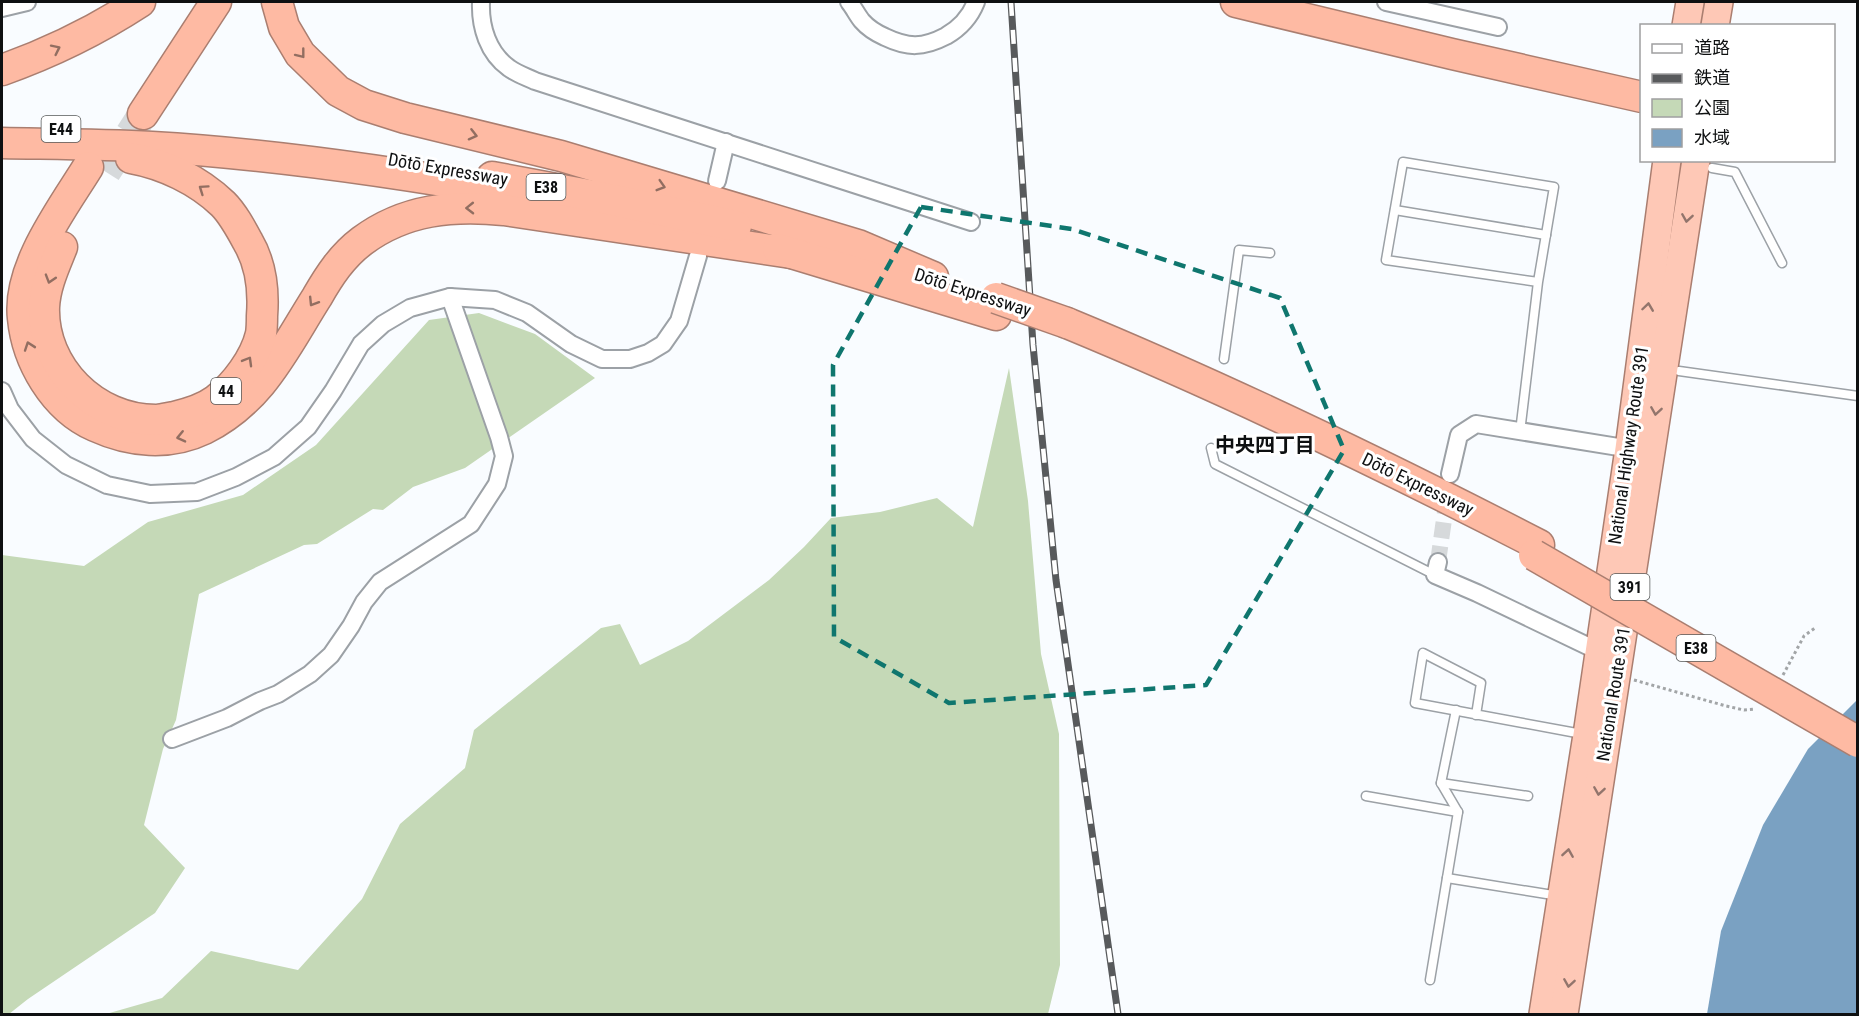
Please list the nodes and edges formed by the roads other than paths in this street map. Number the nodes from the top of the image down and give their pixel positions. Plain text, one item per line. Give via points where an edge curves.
1 (27, 2) edge
2 (140, 2) edge
3 (194, 2) edge
4 (216, 2) edge
5 (277, 2) edge
6 (481, 2) edge
7 (849, 2) edge
8 (976, 2) edge
9 (1236, 2) edge
10 (1277, 2) edge
11 (1386, 2) edge
12 (1690, 2) edge
13 (1719, 2) edge
14 (2, 8) edge
15 (1686, 24) edge
16 (1715, 24) edge
17 (1498, 27) dead end
18 (2, 70) edge
19 (1640, 84) edge
20 (1640, 97) edge
21 (2, 127) edge
22 (116, 140) junction
23 (726, 142) junction
24 (2, 143) edge
25 (40, 144) junction
26 (1667, 162) edge
27 (1704, 164) edge
28 (717, 181) dead end
29 (1395, 210) junction
30 (971, 222) dead end
31 (1546, 235) junction
32 (798, 254) junction
33 (1270, 254) dead end
34 (698, 255) dead end
35 (1782, 262) dead end
36 (933, 277) junction
37 (1538, 282) junction
38 (450, 297) junction
39 (996, 306) junction
40 (1224, 359) dead end
41 (1679, 371) dead end
42 (2, 391) edge
43 (1857, 396) edge
44 (1520, 432) junction
45 (1211, 448) dead end
46 (1639, 450) junction
47 (1450, 474) tunnel mouth
48 (1537, 550) junction
49 (1436, 568) joint
50 (1598, 651) junction
51 (1456, 710) junction
52 (1476, 715) junction
53 (1857, 729) edge
54 (1597, 737) junction
55 (172, 740) dead end
56 (1857, 742) edge
57 (1441, 783) junction
58 (1366, 796) dead end
59 (1528, 796) dead end
60 (1458, 812) junction
61 (1447, 878) junction
62 (1561, 896) junction
63 (1430, 980) dead end
64 (1543, 1014) edge
65 (1564, 1014) edge

1 - 14 street
18 -> 2 highway via 87,34
3 - 22 highway
4 - 22 highway, 44
5 -> 36 highway via 284,27 300,54 338,91 364,105 561,156 858,245
6 - 23 street via 486,38 496,57 510,69 535,81
7 - 8 street via 875,32 910,46 933,43 953,32 965,22
9 - 20 highway
10 - 19 highway via 1529,62
11 - 17 street
12 - 15 highway
13 - 16 highway
21 - 22 highway, Dōtō Expressway / E44
22 - 25 highway, Dōtō Expressway / E44
22 -> 25 highway, 44 via 64,242 48,280 45,329 59,367 87,396 132,417 158,420 214,402 251,359 261,334 263,308 255,254 224,205 177,173 147,161
22 - 32 highway, Dōtō Expressway / E38 via 359,168 460,184 614,211
32 -> 22 highway via 504,210 470,207 416,214 389,223 335,267 271,372 223,420 194,434 169,440 141,440 116,435 73,413 42,377 24,333 22,306 28,274 50,227
22 - 36 highway, Dōtō Expressway / E38 via 261,142 362,154 696,217
23 - 28 street
23 - 30 street
24 - 25 highway, Dōtō Expressway / E44
46 -> 26 highway, National Highway Route 391 / 391
27 - 35 lane via 1735,172
27 -> 46 highway, National Route 391 / 391
29 - 31 lane
29 - 31 lane via 1402,162 1554,187
29 - 37 lane via 1386,260
31 - 37 lane
32 - 39 highway, Dōtō Expressway / E38
33 - 40 lane via 1239,250
34 - 38 street via 680,321 663,344 630,359 602,359 571,344 527,313 495,300
36 - 39 highway, Dōtō Expressway / E38
37 - 44 lane
38 - 42 street via 410,308 383,324 361,344 308,427 274,457 197,492 150,494 107,485 66,465 33,439 10,409
38 - 55 street via 504,456 497,484 471,524 380,582 331,654 310,674 278,694
39 - 48 highway, Dōtō Expressway / E38, bridge via 1151,358 1425,486
41 - 43 lane
44 - 46 street
44 - 47 street via 1476,424 1459,435
45 - 49 lane via 1215,464
46 - 50 highway, National Highway Route 391 / 391
46 - 54 highway, National Route 391 / 391
48 - 53 highway, Dōtō Expressway / E38
48 - 56 highway, Dōtō Expressway / E38, bridge
49 - 50 street via 1477,593
50 - 54 highway, National Highway Route 391 / 391
51 - 52 lane
51 - 52 lane via 1415,703 1423,653 1481,683
51 - 57 lane
52 - 54 lane
62 -> 54 highway, National Highway Route 391 / 391
54 -> 65 highway, National Route 391 / 391
57 - 59 lane
57 - 60 lane
58 - 60 lane
60 - 61 lane
61 - 62 lane
61 - 63 lane
62 - 64 highway, National Highway Route 391 / 391

